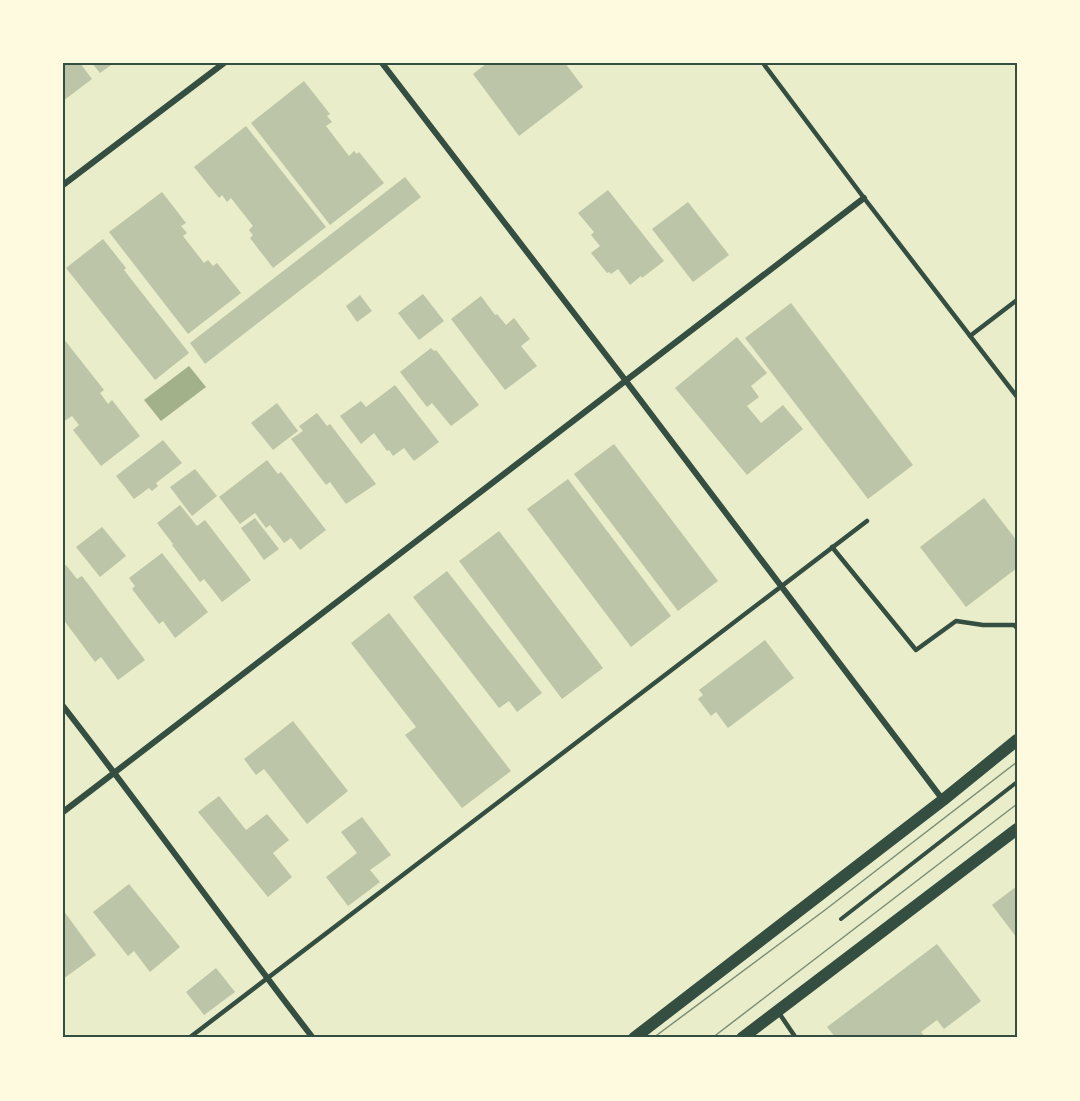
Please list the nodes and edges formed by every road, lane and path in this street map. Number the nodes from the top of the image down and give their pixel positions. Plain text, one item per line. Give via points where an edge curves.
1 (224, 63) edge
2 (382, 63) edge
3 (763, 63) edge
4 (63, 185) edge
5 (864, 198) junction
6 (1017, 300) edge
7 (970, 336) junction
8 (626, 381) junction
9 (1017, 397) edge
10 (867, 521) dead end
11 (832, 547) junction
12 (781, 586) junction
13 (1017, 628) edge
14 (63, 706) edge
15 (1017, 740) edge
16 (115, 772) junction
17 (1017, 782) edge
18 (943, 800) junction
19 (63, 812) edge
20 (1017, 829) edge
21 (841, 919) dead end
22 (267, 978) junction
23 (777, 1011) junction
24 (189, 1038) edge
25 (313, 1038) edge
26 (634, 1038) edge
27 (742, 1038) edge
28 (796, 1038) edge

1 - 4 street
2 - 8 street
3 - 5 lane
5 - 7 lane
5 - 8 street
6 - 7 lane
7 - 9 lane
8 - 12 street
8 - 16 street
10 - 11 lane
11 - 12 lane
11 - 13 lane via 916,650 956,621
12 - 18 street
12 - 22 lane
14 - 16 street
15 - 18 main road
16 - 19 street
16 - 22 street
17 - 21 path
18 - 26 main road
20 - 23 main road
22 - 24 lane
22 - 25 street
23 - 27 main road
23 - 28 lane

